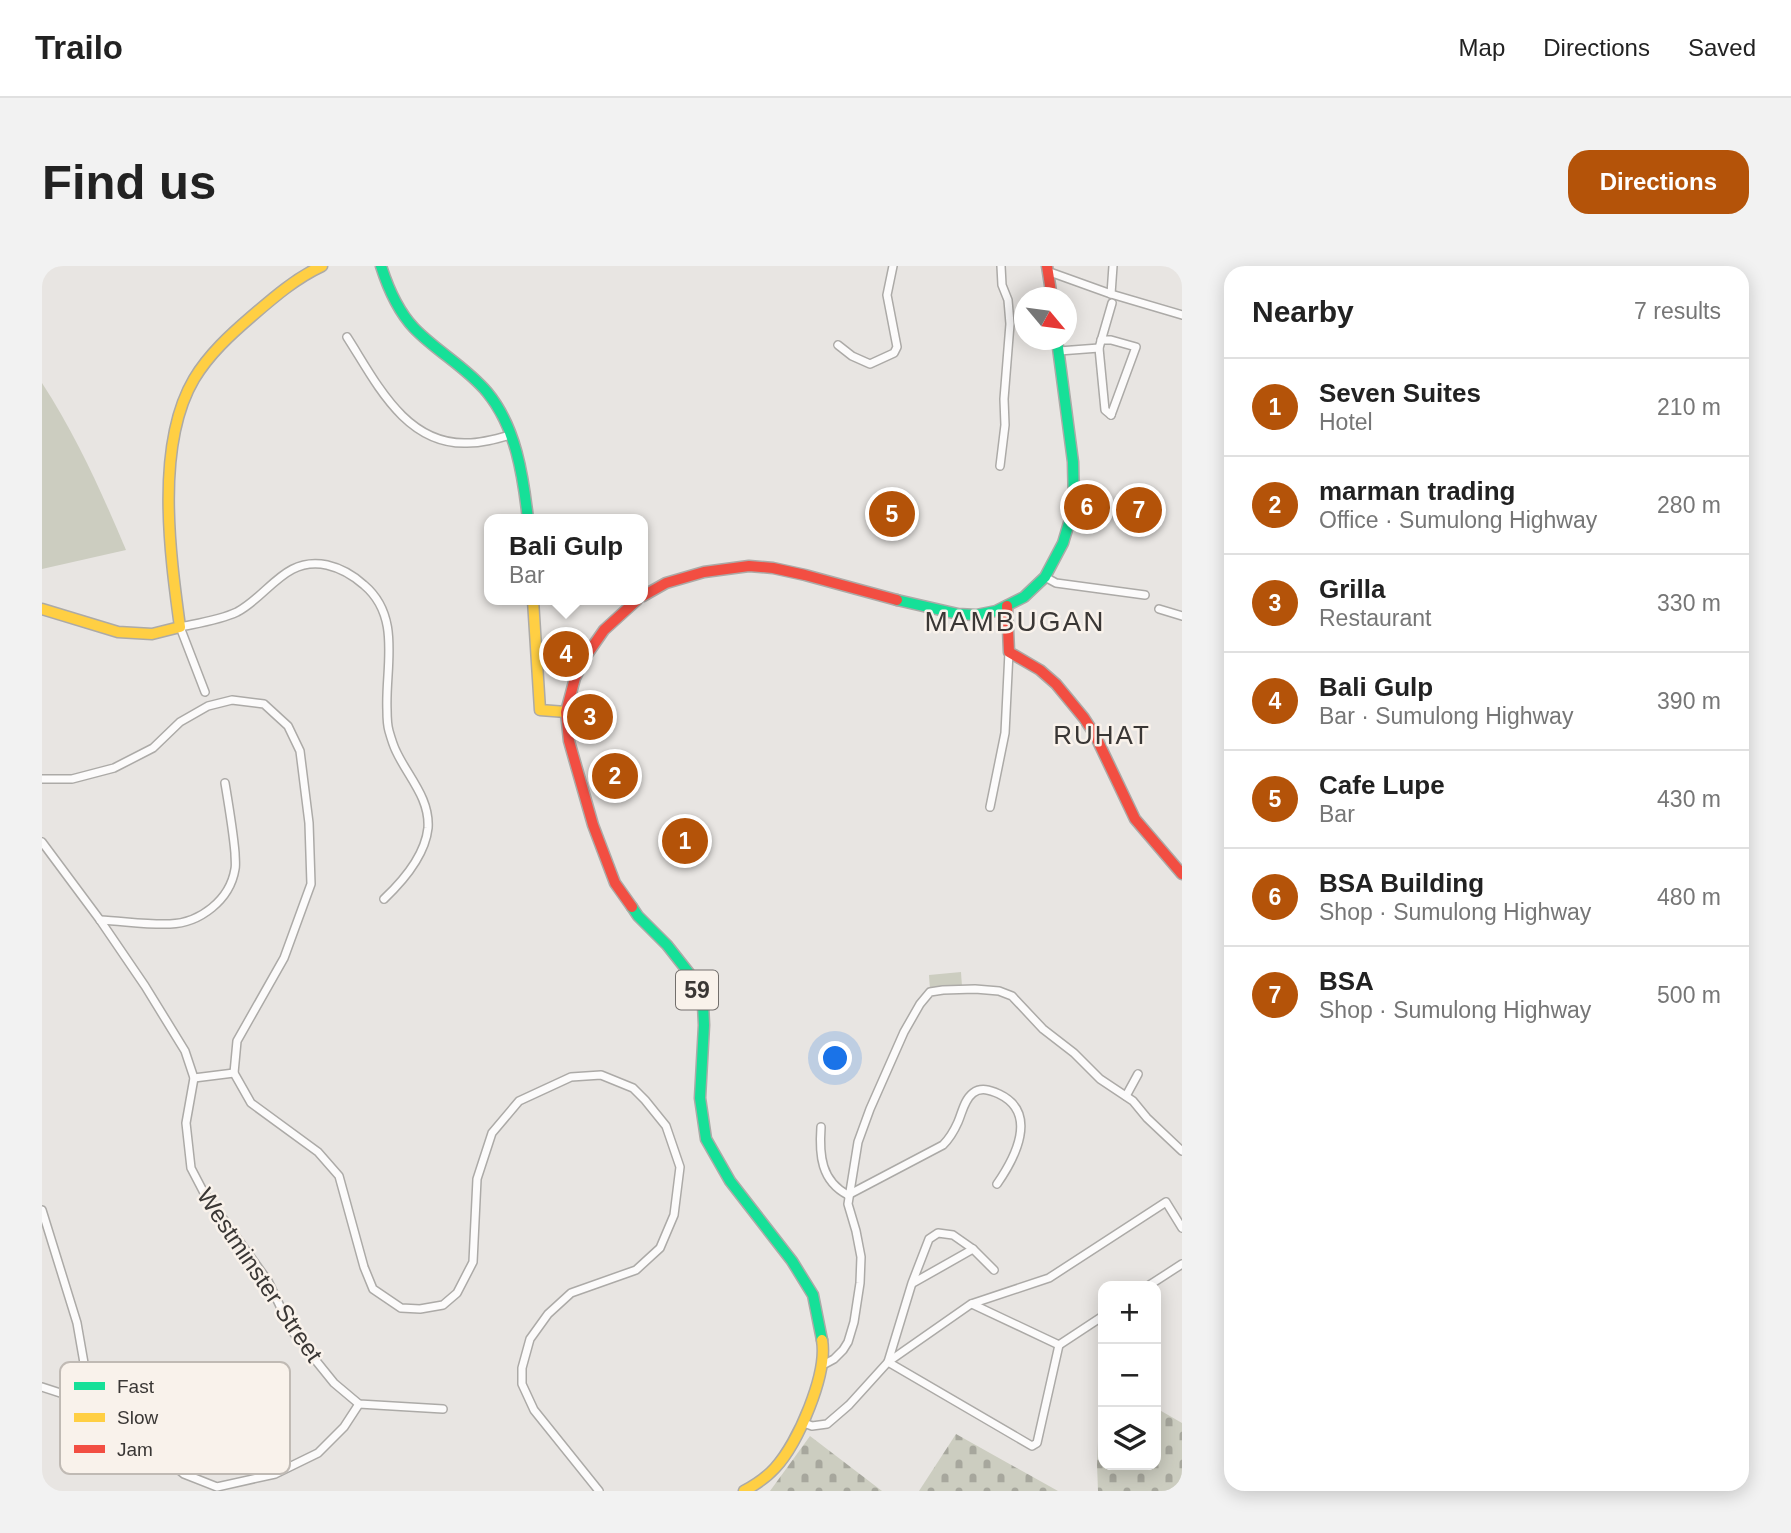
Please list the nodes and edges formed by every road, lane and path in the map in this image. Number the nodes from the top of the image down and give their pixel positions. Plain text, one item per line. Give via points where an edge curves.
1 (322, 266) edge
2 (381, 266) edge
3 (892, 266) edge
4 (1001, 266) edge
5 (1113, 266) edge
6 (1047, 268) edge
7 (1050, 287) edge
8 (1111, 294) junction
9 (1112, 303) dead end
10 (1182, 315) edge
11 (347, 337) dead end
12 (1100, 344) junction
13 (838, 345) dead end
14 (1059, 351) joint
15 (510, 436) junction
16 (999, 466) dead end
17 (528, 514) edge
18 (1045, 577) junction
19 (648, 593) edge
20 (1145, 595) dead end
21 (533, 605) edge
22 (632, 605) edge
23 (1007, 606) junction
24 (42, 609) edge
25 (1159, 609) dead end
26 (1182, 616) edge
27 (180, 627) junction
28 (1009, 652) junction
29 (205, 692) dead end
30 (566, 712) junction
31 (42, 779) edge
32 (225, 783) dead end
33 (990, 807) dead end
34 (44, 848) edge
35 (1182, 874) edge
36 (384, 899) dead end
37 (100, 920) junction
38 (234, 1073) junction
39 (1138, 1074) dead end
40 (194, 1077) junction
41 (1126, 1096) junction
42 (821, 1127) dead end
43 (1182, 1151) edge
44 (997, 1184) dead end
45 (848, 1195) junction
46 (42, 1210) edge
47 (1182, 1228) edge
48 (973, 1249) junction
49 (1182, 1264) edge
50 (994, 1270) dead end
51 (1156, 1281) edge
52 (912, 1283) junction
53 (971, 1304) junction
54 (1098, 1319) edge
55 (1059, 1345) junction
56 (84, 1362) edge
57 (888, 1362) junction
58 (821, 1366) junction
59 (42, 1387) edge
60 (60, 1393) edge
61 (359, 1405) junction
62 (443, 1409) dead end
63 (804, 1423) junction
64 (290, 1467) edge
65 (184, 1474) edge
66 (275, 1474) edge
67 (599, 1491) edge
68 (744, 1491) edge

1 - 27 main road via 298,278 237,328 190,386 178,422 170,476 172,570
2 - 15 main road via 401,313 489,393
3 - 13 street via 887,295 897,347 894,353 870,364
4 - 16 street via 1010,324
5 - 8 street
6 - 7 main road
6 - 8 street
8 - 10 street
9 - 12 street
11 - 15 street via 397,411 426,435 467,443
12 - 12 street via 1105,410 1111,415 1136,347 1111,340
12 - 14 street
14 - 18 main road via 1074,506 1063,543
15 - 17 main road via 525,483
18 - 20 street via 1056,583
18 - 23 main road
19 - 23 main road via 704,572 749,566 805,575 958,614 976,615
21 - 30 main road via 540,710
22 - 30 main road, 59 via 604,630 586,656
23 - 28 main road
24 - 27 main road via 118,632 152,634
25 - 26 street
27 - 29 street
27 - 36 street via 237,612 300,565 331,566 374,594 390,637 388,727 428,817 424,845 398,886
28 - 33 street via 1005,733
28 - 35 main road via 1056,684 1084,718 1135,819
30 - 58 main road, 59 via 569,741 593,825 615,883 689,973 703,1004 700,1098 706,1139 730,1181 813,1295 823,1345
31 - 38 street via 72,779 114,768 153,748 180,722 208,706 232,700 264,704 288,726 300,751 311,884 284,958 237,1041
32 - 37 street via 236,869 216,906 172,925
34 - 37 street
37 - 40 street via 185,1051
38 - 40 street
38 - 67 street via 251,1102 318,1152 339,1176 373,1289 401,1308 443,1305 457,1293 473,1262 477,1179 492,1133 519,1101 571,1077 601,1075 633,1088 645,1100 666,1126 680,1167 674,1215 660,1248 636,1270 571,1293 530,1339 522,1368 522,1384 534,1410
39 - 41 street
40 - 61 street, Westminster Street via 187,1123 191,1168 268,1281 292,1331 334,1383
41 - 43 street
41 - 45 street via 1100,1079 1004,992 934,991 924,997 904,1032 870,1109
42 - 45 street via 824,1171 836,1188
44 - 45 street via 1016,1151 1020,1118 1009,1100 981,1089 969,1097 943,1146
45 - 58 street via 861,1256 854,1322 843,1350
46 - 56 street via 77,1323
47 - 53 street via 1166,1202 1049,1278
48 - 50 street
48 - 52 street
48 - 52 street via 953,1235 939,1233 929,1239
49 - 51 street
52 - 57 street
53 - 55 street
53 - 57 street
54 - 55 street
55 - 57 street via 1037,1443 1032,1446
57 - 63 street via 827,1424
58 - 63 main road, 59
59 - 60 street
61 - 62 street
61 - 64 street via 318,1453
63 - 68 main road, 59 via 776,1467
65 - 66 street via 218,1487

